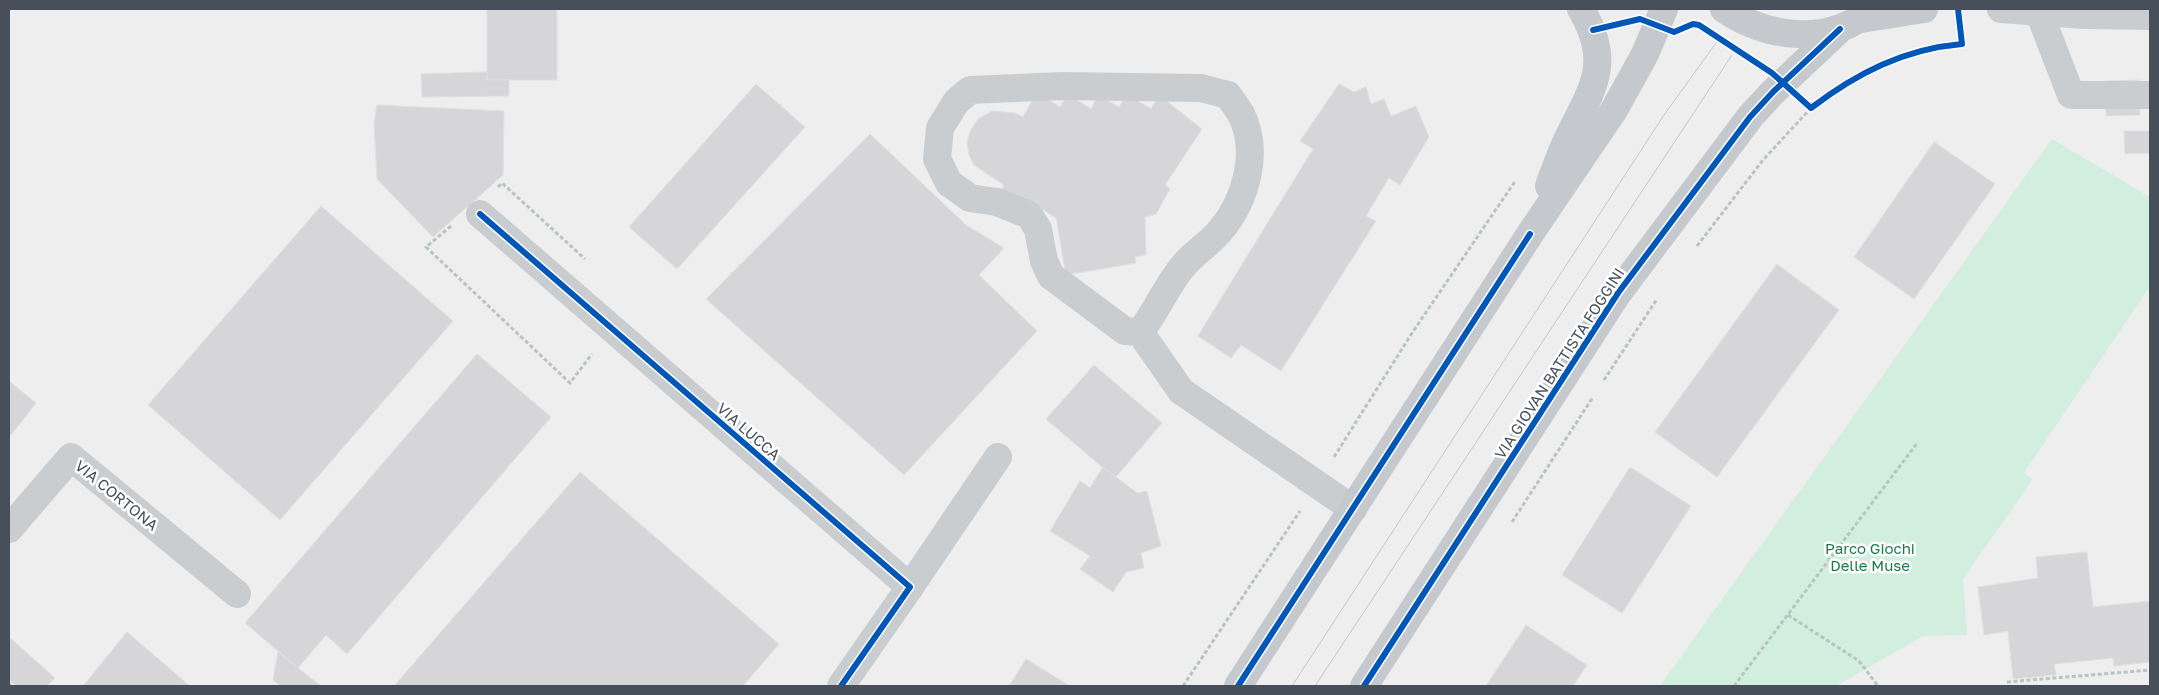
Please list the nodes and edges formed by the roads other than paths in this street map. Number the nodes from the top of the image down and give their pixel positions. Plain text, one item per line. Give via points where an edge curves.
1 (1582, 9) edge
2 (1664, 9) edge
3 (1724, 9) edge
4 (1924, 9) edge
5 (2001, 9) edge
6 (2039, 12) junction
7 (2150, 16) edge
8 (1858, 19) edge
9 (2150, 96) edge
10 (480, 214) dead end
11 (1530, 234) junction
12 (1140, 332) junction
13 (998, 458) dead end
14 (1353, 509) junction
15 (9, 529) edge
16 (910, 587) junction
17 (237, 594) dead end
18 (841, 686) edge
19 (1238, 686) edge
20 (1364, 686) edge

1 - 11 main road via 1596,42 1597,75
2 - 11 main road via 1645,54 1614,110
3 - 8 main road via 1740,20 1774,32 1812,34
4 - 8 main road
5 - 6 street
6 - 7 street
6 - 9 street via 2071,94
8 - 20 main road, VIA GIOVAN BATTISTA FOGGINI via 1783,82 1746,122 1618,293
10 - 16 street, VIA LUCCA
11 - 14 main road
12 - 12 street via 1125,331 1051,276 1044,261 1038,230 1028,215 997,202 970,198 949,183 937,160 940,128 956,102 970,90 1062,86 1201,88 1228,95 1241,115 1248,142 1249,174 1242,196 1220,231 1184,265
12 - 14 street via 1181,391
13 - 16 street
14 - 19 main road
15 - 17 street, VIA CORTONA via 71,457
16 - 18 street

